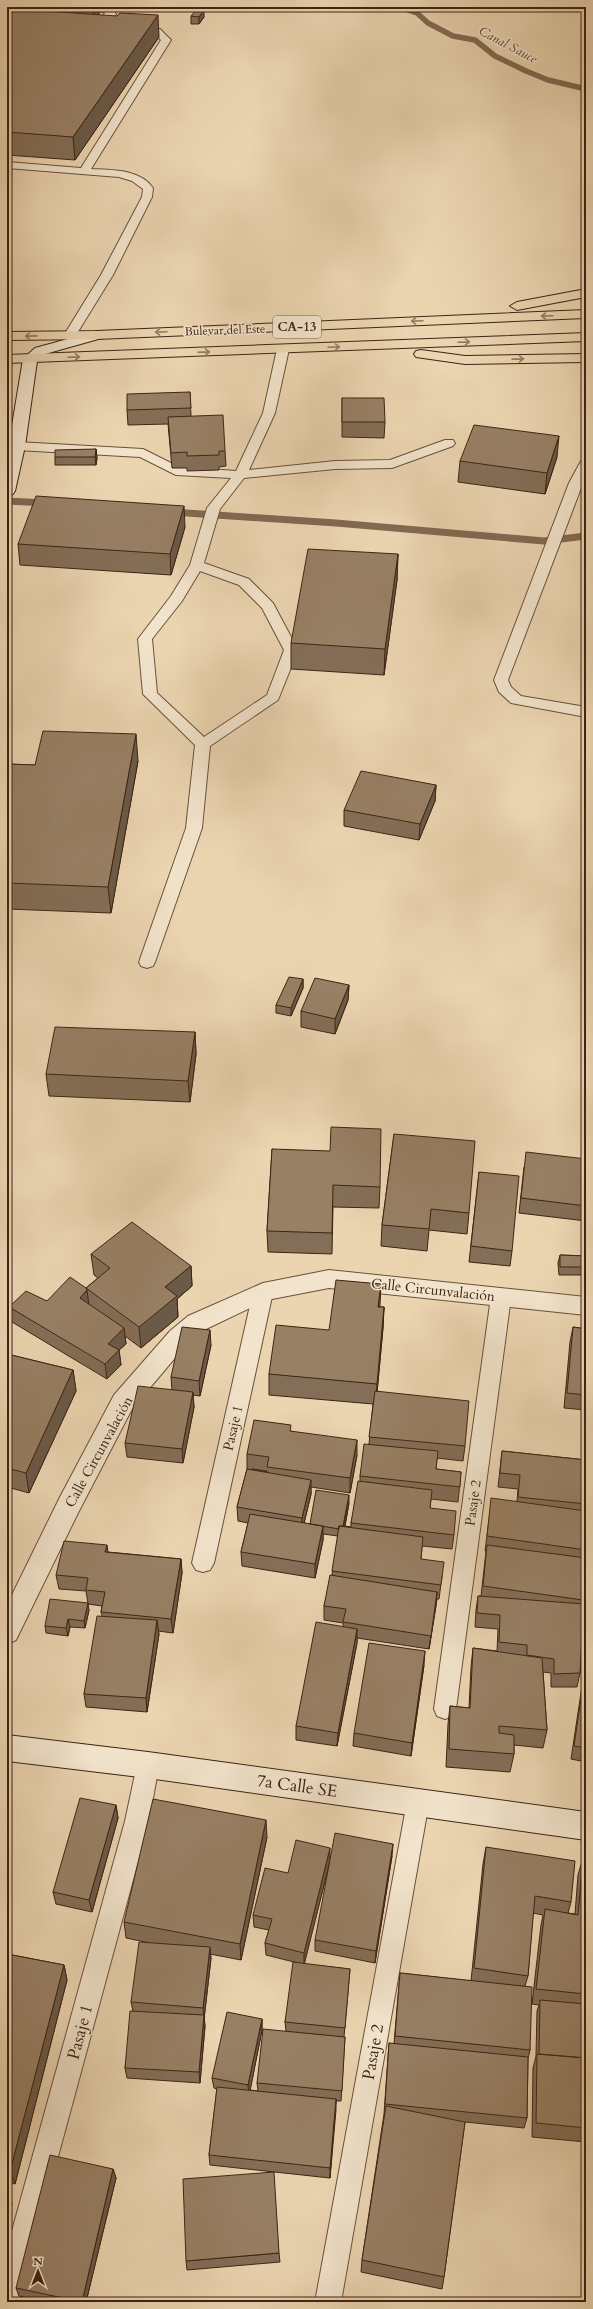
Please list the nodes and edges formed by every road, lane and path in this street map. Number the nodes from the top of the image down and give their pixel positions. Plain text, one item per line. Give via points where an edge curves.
1 (88, 7) edge
2 (104, 26) edge
3 (128, 28) edge
4 (7, 165) edge
5 (84, 171) junction
6 (586, 292) edge
7 (586, 314) edge
8 (448, 320) junction
9 (70, 335) junction
10 (97, 335) junction
11 (7, 336) edge
12 (586, 337) edge
13 (383, 345) junction
14 (283, 349) junction
15 (586, 358) edge
16 (7, 359) edge
17 (30, 359) junction
18 (449, 443) dead end
19 (17, 446) junction
20 (586, 467) edge
21 (240, 475) junction
22 (581, 482) edge
23 (7, 491) edge
24 (197, 565) junction
25 (586, 712) edge
26 (203, 744) junction
27 (147, 962) dead end
28 (263, 1292) junction
29 (501, 1297) junction
30 (586, 1306) edge
31 (203, 1563) dead end
32 (7, 1632) edge
33 (445, 1709) dead end
34 (7, 1748) edge
35 (148, 1766) junction
36 (418, 1802) junction
37 (586, 1826) edge
38 (7, 2297) edge
39 (328, 2302) edge

1 - 2 lane via 109,10 111,14
3 - 5 lane via 158,31 166,40
4 - 5 lane
5 - 9 lane via 134,177 144,182 148,188 148,197 107,275
6 - 8 highway
7 -> 8 highway, Bulevar del Este / CA-13
8 -> 10 highway, Bulevar del Este / CA-13
9 - 10 highway, Bulevar del Este / CA-13
9 -> 11 highway, Bulevar del Este / CA-13
10 - 17 street via 40,351
13 -> 12 highway, Bulevar del Este / CA-13
14 -> 13 highway, Bulevar del Este / CA-13
13 -> 15 highway via 464,360
17 -> 14 highway, Bulevar del Este / CA-13
14 - 21 lane via 269,413
16 - 17 highway, Bulevar del Este / CA-13
17 - 19 street
18 - 21 lane via 392,464 335,465
19 - 21 lane via 143,453 176,471
19 - 23 street
20 - 22 lane
21 - 24 lane via 214,508
22 - 25 lane via 501,680 504,689 516,700
24 - 26 lane via 177,598 144,639 150,694
24 - 26 lane via 244,582 268,606 291,650 273,697
26 - 27 lane via 194,828
28 - 29 street, Calle Circunvalación via 329,1280
28 - 31 lane, Pasaje 1
28 - 32 street, Calle Circunvalación via 196,1323 178,1338 123,1402
29 - 30 street, Calle Circunvalación
29 - 33 lane, Pasaje 2
34 - 35 street, 7a Calle SE
35 - 36 street, 7a Calle SE
35 - 38 lane, Pasaje 1 via 137,1821
36 - 37 street, 7a Calle SE
36 - 39 lane, Pasaje 2

